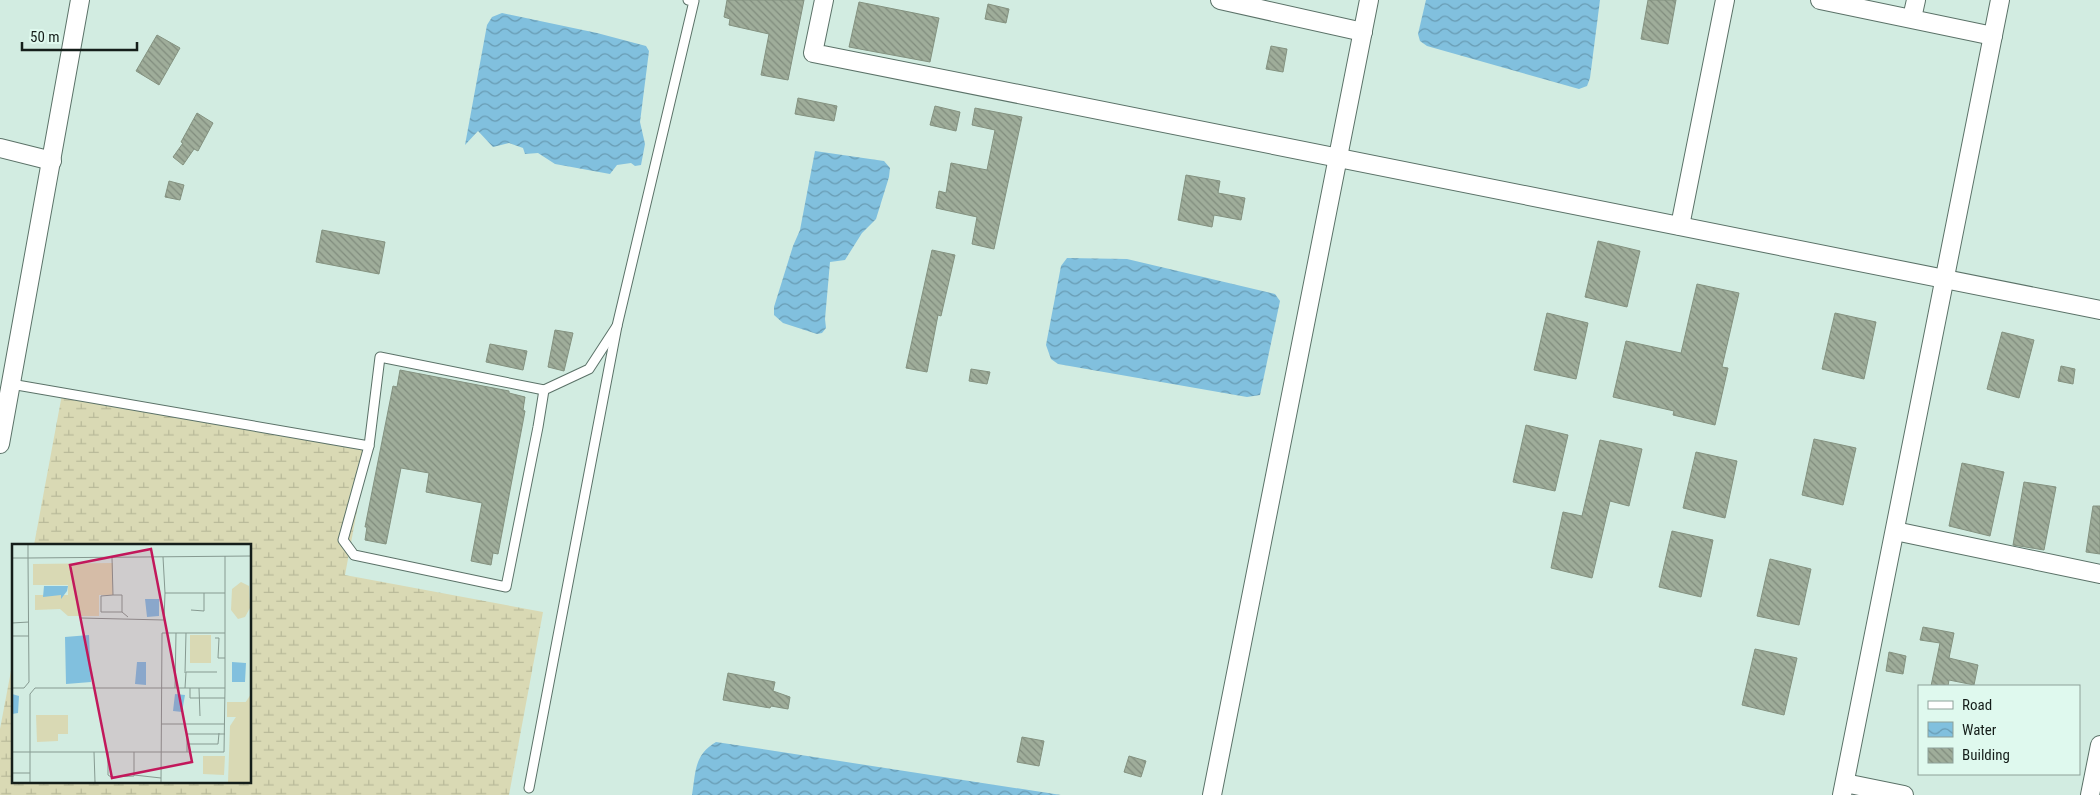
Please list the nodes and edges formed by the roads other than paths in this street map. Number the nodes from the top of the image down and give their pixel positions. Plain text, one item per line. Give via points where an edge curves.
1 (80, 0) edge
2 (688, 0) edge
3 (824, 0) edge
4 (1220, 0) edge
5 (1369, 0) edge
6 (1725, 0) edge
7 (1820, 0) edge
8 (1916, 0) edge
9 (2000, 0) edge
10 (1912, 18) junction
11 (1363, 32) junction
12 (1993, 36) junction
13 (0, 148) edge
14 (1338, 158) junction
15 (52, 161) junction
16 (1680, 226) junction
17 (1945, 278) junction
18 (2100, 310) edge
19 (617, 326) junction
20 (11, 384) junction
21 (544, 390) junction
22 (0, 444) edge
23 (369, 446) junction
24 (1895, 531) junction
25 (2100, 574) edge
26 (2100, 745) edge
27 (529, 788) dead end
28 (1844, 789) edge
29 (1212, 795) edge
30 (1904, 795) edge
31 (2090, 795) edge

1 - 15 street
2 - 19 lane via 694,1
3 - 14 street via 813,53
4 - 11 street
5 - 11 street
6 - 16 street
7 - 10 street
8 - 10 street
9 - 12 street
10 - 12 street
11 - 14 street
12 - 17 street
13 - 15 street
14 - 16 street
14 - 29 street
15 - 20 street
16 - 17 street
17 - 18 street
17 - 24 street
19 - 21 lane via 588,369
19 - 27 lane
20 - 22 street
20 - 23 lane
21 - 23 lane via 380,357
21 - 23 lane via 506,587 354,555 343,540
24 - 25 street
24 - 28 street
26 - 31 street
28 - 30 street

